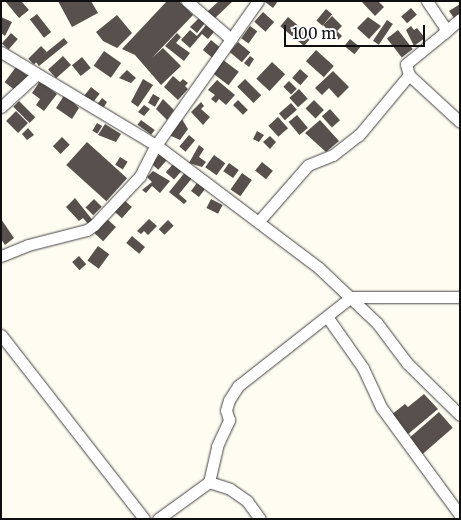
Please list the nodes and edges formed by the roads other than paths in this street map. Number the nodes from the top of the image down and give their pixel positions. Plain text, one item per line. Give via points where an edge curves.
1 (187, 1) edge
2 (258, 1) edge
3 (427, 1) edge
4 (460, 18) edge
5 (444, 33) junction
6 (231, 40) junction
7 (1, 52) edge
8 (36, 75) junction
9 (408, 76) junction
10 (1, 107) edge
11 (460, 122) edge
12 (156, 145) junction
13 (259, 221) junction
14 (1, 256) edge
15 (351, 297) junction
16 (460, 298) edge
17 (328, 318) junction
18 (1, 335) edge
19 (460, 415) edge
20 (209, 482) junction
21 (460, 515) edge
22 (144, 519) edge
23 (158, 519) edge
24 (260, 519) edge

1 - 6 street
2 - 6 street
3 - 5 street via 445,28
4 - 5 street
5 - 9 street via 406,64
6 - 12 street
7 - 8 street
8 - 10 street
8 - 12 street
9 - 11 street
9 - 13 street via 359,136 333,155 308,165
12 - 13 street
12 - 14 street via 140,176 87,230 28,245
13 - 15 street
15 - 16 street
15 - 17 street
15 - 19 street via 377,323 406,363
17 - 20 street via 238,386 228,400 229,420 217,446
17 - 21 street via 363,368 381,407
18 - 22 street
20 - 23 street
20 - 24 street via 230,489 247,502

